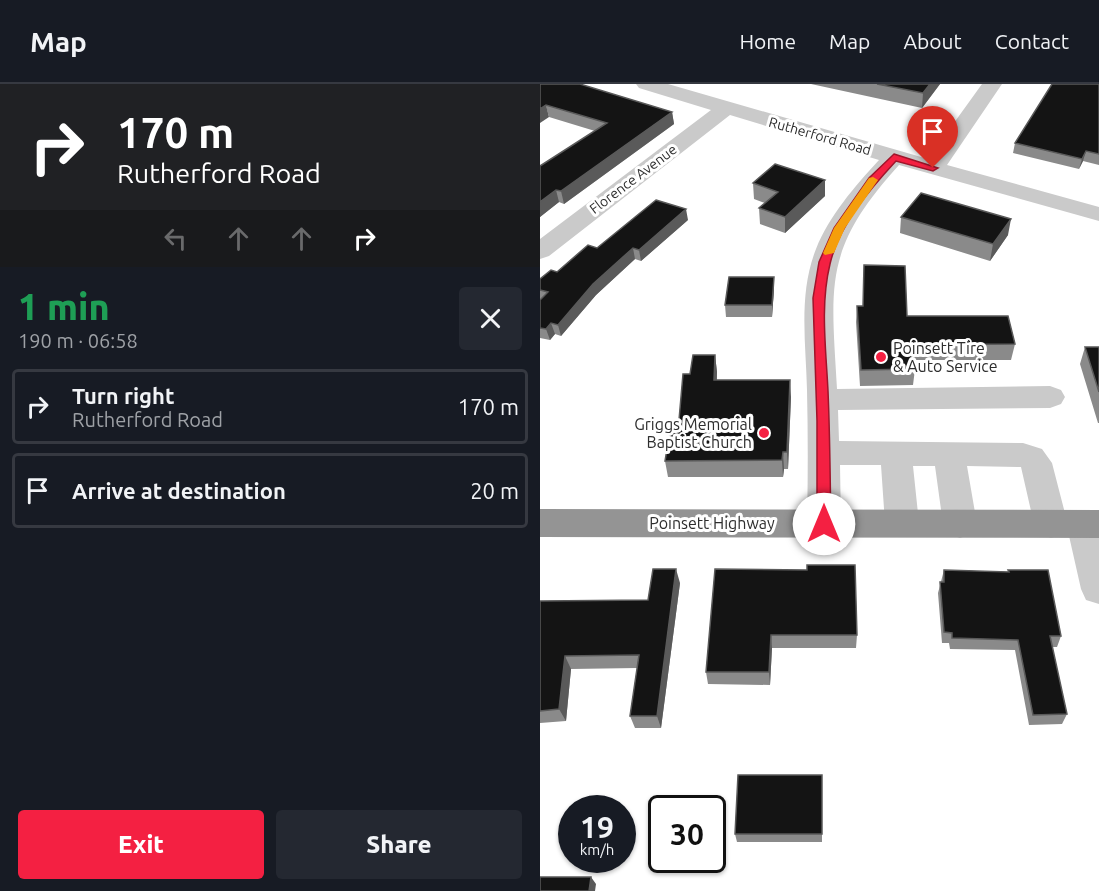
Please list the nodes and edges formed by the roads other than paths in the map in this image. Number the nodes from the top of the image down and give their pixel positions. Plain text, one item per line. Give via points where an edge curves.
1 (646, 84) edge
2 (992, 84) edge
3 (727, 108) junction
4 (894, 157) junction
5 (933, 168) junction
6 (1099, 214) edge
7 (540, 251) edge
8 (1050, 397) dead end
9 (822, 400) junction
10 (824, 453) junction
11 (896, 453) junction
12 (950, 454) junction
13 (540, 523) edge
14 (824, 524) junction
15 (902, 524) junction
16 (960, 524) junction
17 (1077, 524) edge
18 (1099, 589) edge

1 - 3 street, Rutherford Road
2 - 5 street
3 - 4 street, Rutherford Road
3 - 7 street, Florence Avenue
4 - 5 street, Rutherford Road
4 - 9 street via 872,180 840,228 825,262 818,298
5 - 6 street, Rutherford Road
8 - 9 street
9 - 10 street
10 - 11 street
10 - 14 street
11 - 12 street
11 - 15 street
12 - 16 street
12 - 17 street via 1031,457
13 - 14 highway, Poinsett Highway
14 - 15 highway, Poinsett Highway
15 - 16 highway, Poinsett Highway
16 - 17 highway, Poinsett Highway
17 - 18 street

